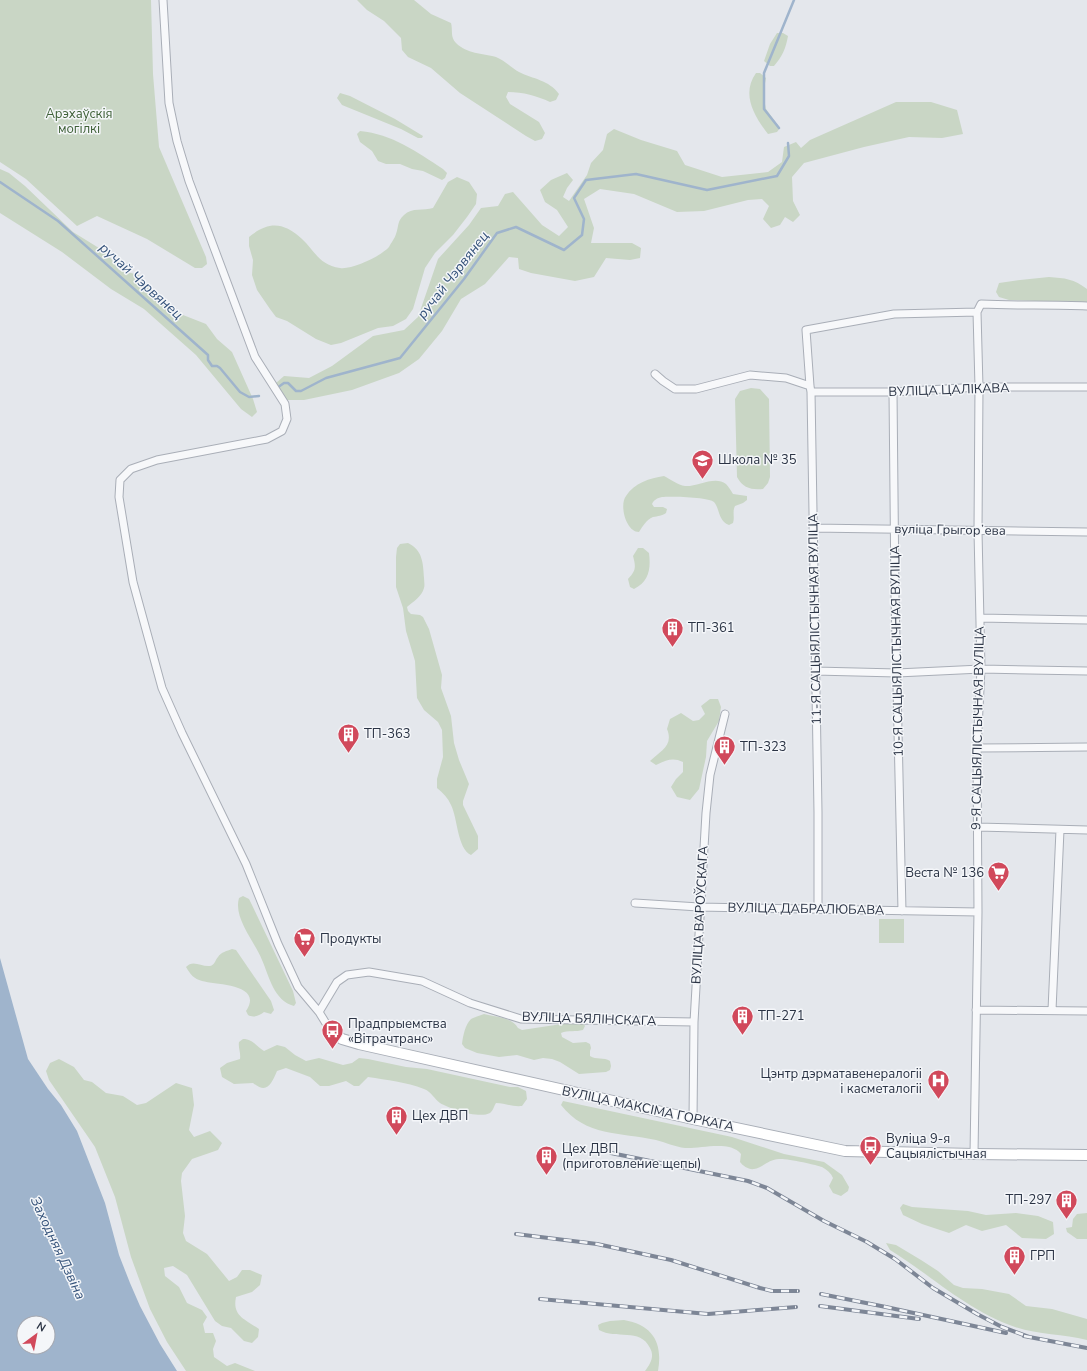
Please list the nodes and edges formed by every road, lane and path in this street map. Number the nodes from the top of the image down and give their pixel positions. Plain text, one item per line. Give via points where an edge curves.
1 (163, 0) edge
2 (1087, 306) edge
3 (977, 312) junction
4 (655, 374) dead end
5 (979, 387) junction
6 (1087, 387) edge
7 (810, 389) junction
8 (893, 392) junction
9 (813, 528) junction
10 (894, 529) junction
11 (978, 531) junction
12 (1087, 532) edge
13 (980, 618) junction
14 (1087, 620) edge
15 (981, 669) junction
16 (816, 671) junction
17 (1087, 671) edge
18 (897, 673) junction
19 (725, 714) dead end
20 (1087, 747) edge
21 (977, 748) junction
22 (977, 827) junction
23 (1060, 830) junction
24 (1087, 830) edge
25 (635, 903) dead end
26 (700, 906) junction
27 (818, 909) junction
28 (902, 911) junction
29 (978, 912) junction
30 (976, 1010) junction
31 (1052, 1010) junction
32 (1087, 1011) edge
33 (319, 1012) junction
34 (694, 1022) junction
35 (330, 1030) joint
36 (693, 1119) junction
37 (974, 1154) junction
38 (1087, 1155) edge
39 (1087, 1160) edge

1 - 33 street via 169,103 177,141 189,181 255,357 284,404 287,419 282,431 267,439 157,460 131,469 120,480 122,518 133,582 162,688 246,864 298,987
2 - 3 street, 9-Я САЦЫЯЛІСТЫЧНАЯ ВУЛІЦА via 981,304
3 - 5 street, 9-Я САЦЫЯЛІСТЫЧНАЯ ВУЛІЦА
3 - 7 street, 11-Я САЦЫЯЛІСТЫЧНАЯ ВУЛІЦА via 894,314 806,330
4 - 7 street, ВУЛІЦА ЦАЛІКАВА via 675,389 696,389 750,375 786,378
5 - 6 street, ВУЛІЦА ЦАЛІКАВА
5 - 8 street, ВУЛІЦА ЦАЛІКАВА
5 - 11 street, 9-Я САЦЫЯЛІСТЫЧНАЯ ВУЛІЦА
7 - 8 street, ВУЛІЦА ЦАЛІКАВА
7 - 9 street, 11-Я САЦЫЯЛІСТЫЧНАЯ ВУЛІЦА
8 - 10 street, 10-Я САЦЫЯЛІСТЫЧНАЯ ВУЛІЦА
9 - 10 street, вуліца Грыгорʼева
9 - 16 street, 11-Я САЦЫЯЛІСТЫЧНАЯ ВУЛІЦА
10 - 11 street, вуліца Грыгорʼева
10 - 18 street, 10-Я САЦЫЯЛІСТЫЧНАЯ ВУЛІЦА
11 - 12 street, вуліца Грыгорʼева
11 - 13 street, 9-Я САЦЫЯЛІСТЫЧНАЯ ВУЛІЦА
13 - 14 street
13 - 15 street, 9-Я САЦЫЯЛІСТЫЧНАЯ ВУЛІЦА
15 - 17 street
15 - 18 street
15 - 21 street, 9-Я САЦЫЯЛІСТЫЧНАЯ ВУЛІЦА
16 - 18 street
16 - 27 street, 11-Я САЦЫЯЛІСТЫЧНАЯ ВУЛІЦА
18 - 28 street, 10-Я САЦЫЯЛІСТЫЧНАЯ ВУЛІЦА
19 - 26 street, ВУЛІЦА ВАРОЎСКАГА via 708,790
20 - 21 street
21 - 22 street, 9-Я САЦЫЯЛІСТЫЧНАЯ ВУЛІЦА
22 - 23 street
22 - 29 street, 9-Я САЦЫЯЛІСТЫЧНАЯ ВУЛІЦА
23 - 24 street
23 - 31 street
25 - 26 street, ВУЛІЦА ДАБРАЛЮБАВА
26 - 27 street, ВУЛІЦА ДАБРАЛЮБАВА
26 - 34 street, ВУЛІЦА ВАРОЎСКАГА
27 - 28 street, ВУЛІЦА ДАБРАЛЮБАВА
28 - 29 street, ВУЛІЦА ДАБРАЛЮБАВА
29 - 30 street, 9-Я САЦЫЯЛІСТЫЧНАЯ ВУЛІЦА
30 - 31 street
30 - 37 street, 9-Я САЦЫЯЛІСТЫЧНАЯ ВУЛІЦА
31 - 32 street
33 - 34 street, ВУЛІЦА БЯЛІНСКАГА via 337,982 347,975 369,972 422,981 470,1003 521,1019
33 - 35 street
34 - 36 street, ВУЛІЦА ВАРОЎСКАГА
35 - 36 main road, ВУЛІЦА МАКСІМА ГОРКАГА via 342,1039 359,1044
36 - 37 main road, ВУЛІЦА МАКСІМА ГОРКАГА via 844,1151
37 - 38 main road, ВУЛІЦА МАКСІМА ГОРКАГА
37 - 39 main road, ВУЛІЦА МАКСІМА ГОРКАГА via 1047,1160

